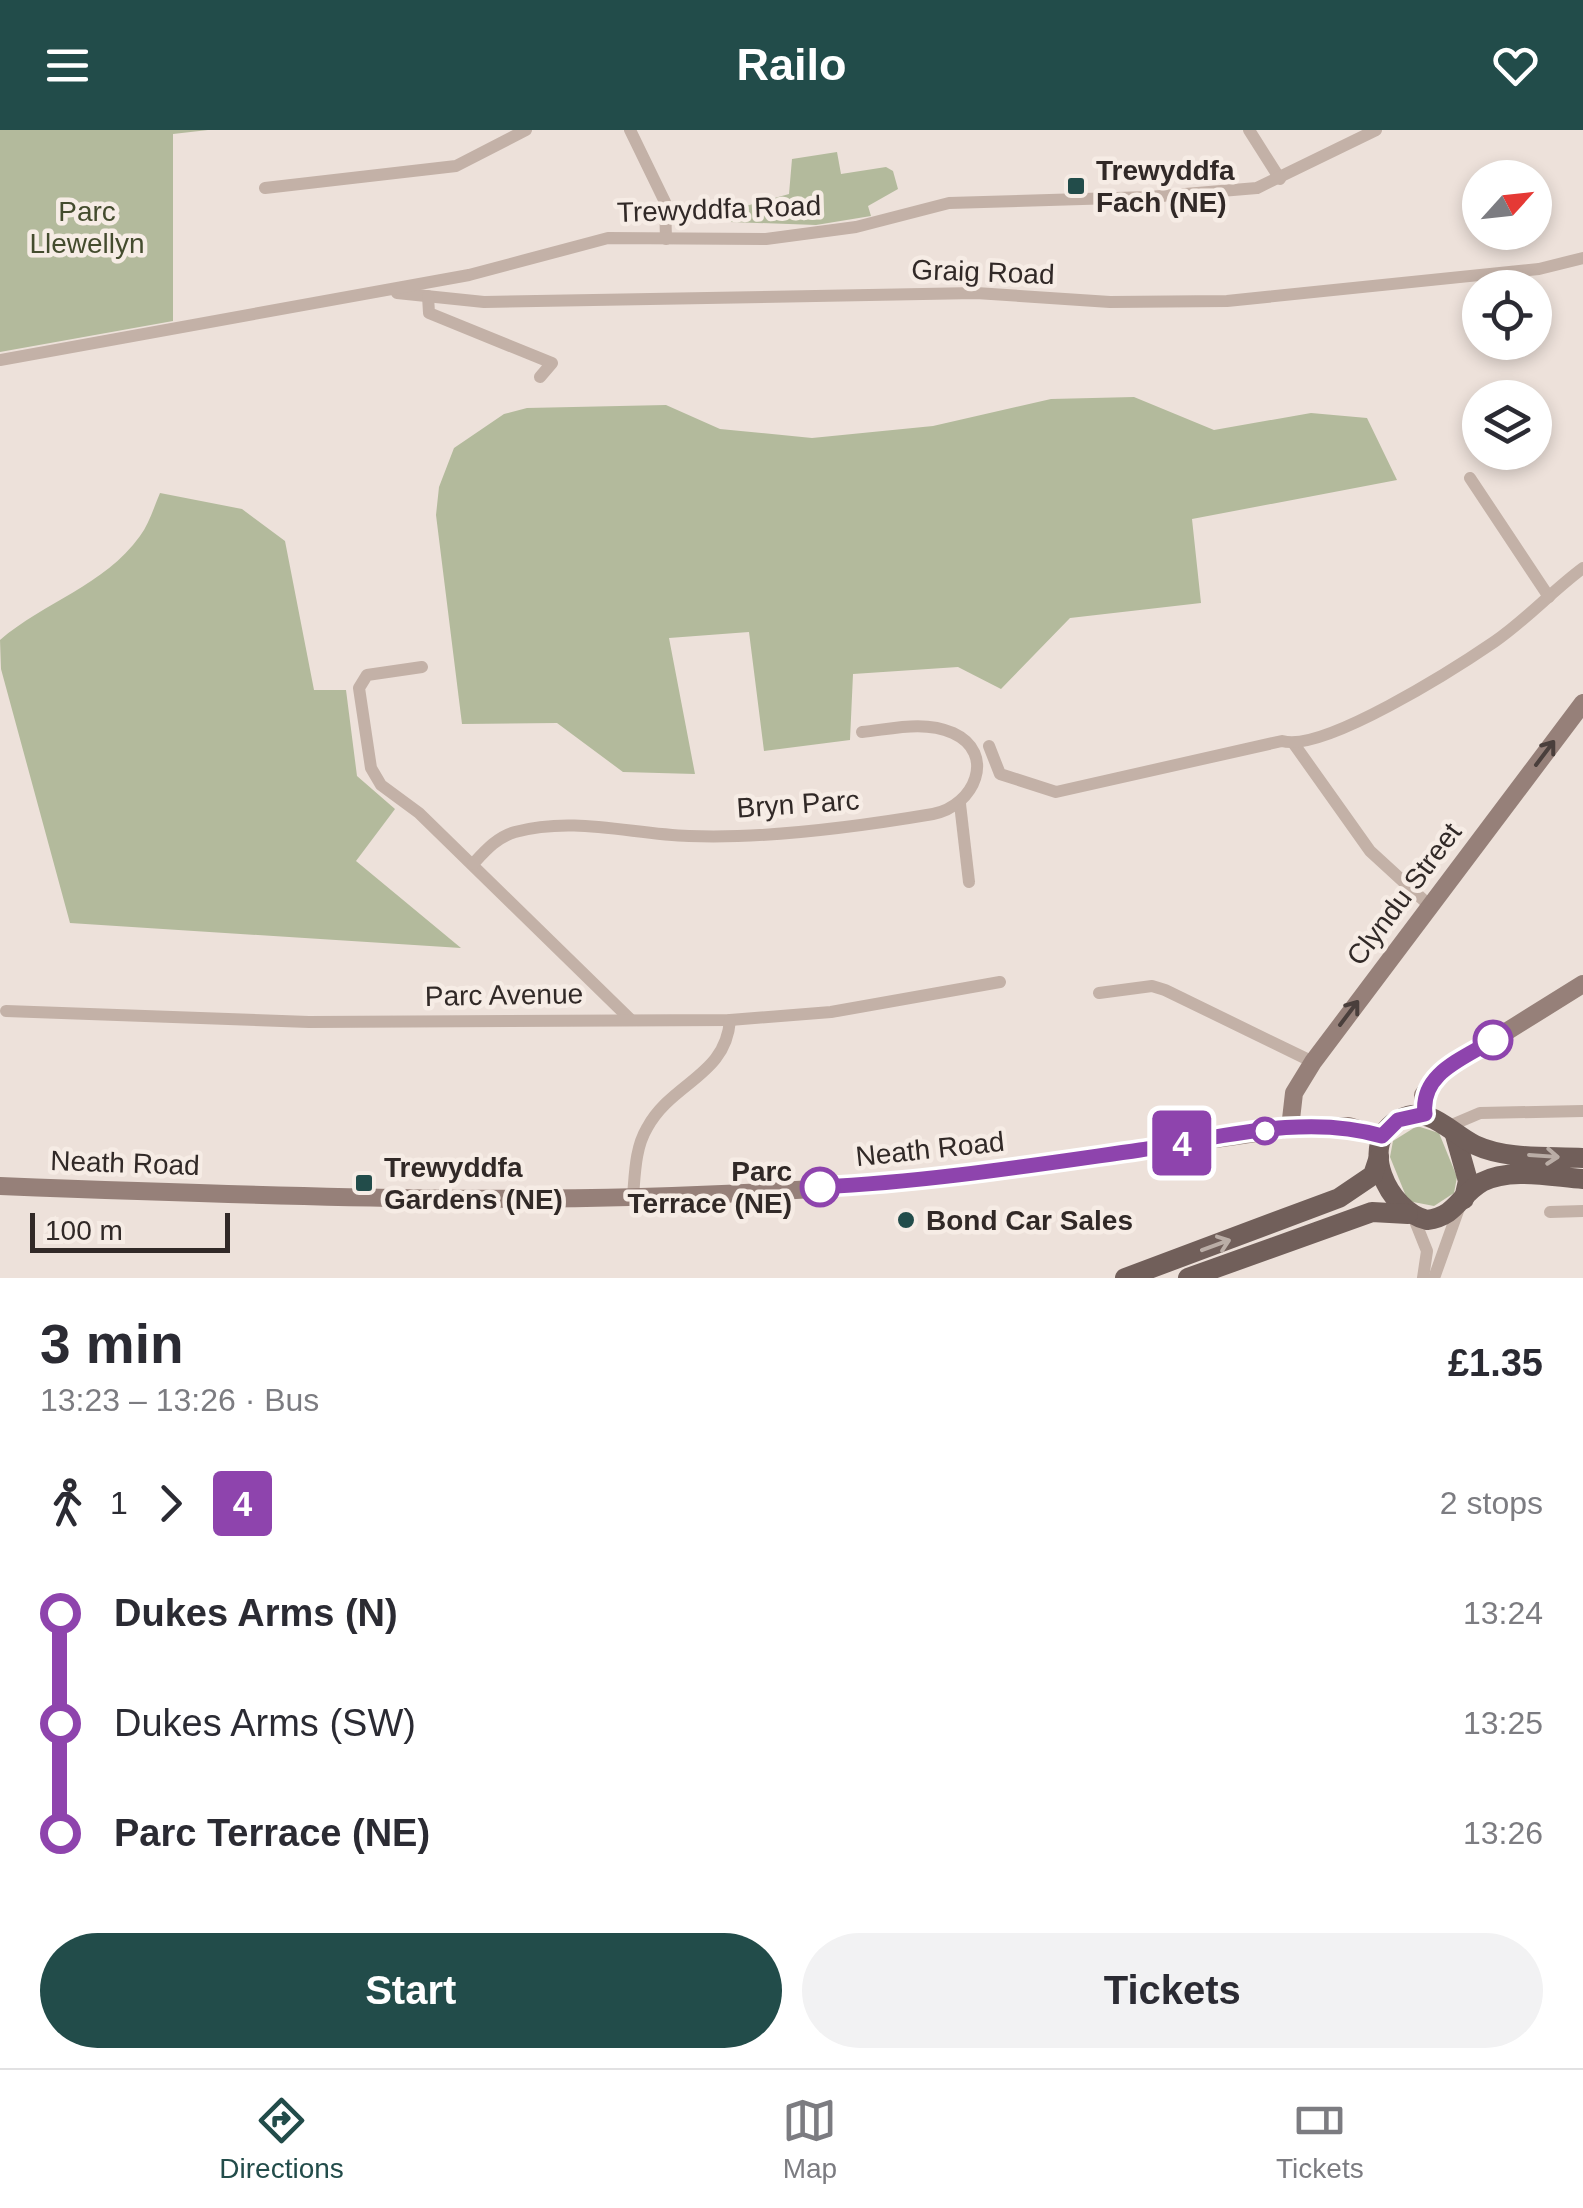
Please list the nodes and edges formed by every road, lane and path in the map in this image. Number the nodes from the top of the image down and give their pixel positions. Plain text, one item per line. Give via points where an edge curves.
1 (526, 130) edge
2 (630, 130) edge
3 (1249, 130) edge
4 (1376, 130) edge
5 (1280, 180) junction
6 (265, 188) dead end
7 (666, 239) junction
8 (1583, 258) edge
9 (380, 292) junction
10 (428, 296) junction
11 (0, 360) edge
12 (540, 377) dead end
13 (1470, 478) dead end
14 (1583, 568) edge
15 (1549, 597) junction
16 (422, 668) dead end
17 (1583, 703) edge
18 (862, 732) dead end
19 (1294, 744) junction
20 (989, 746) dead end
21 (960, 804) junction
22 (473, 864) junction
23 (969, 882) dead end
24 (1430, 906) junction
25 (1000, 982) dead end
26 (1583, 984) edge
27 (1099, 993) dead end
28 (6, 1011) dead end
29 (630, 1019) junction
30 (730, 1020) junction
31 (1313, 1062) junction
32 (1583, 1111) edge
33 (1425, 1114) junction
34 (1290, 1128) junction
35 (1451, 1131) junction
36 (1381, 1146) junction
37 (1583, 1158) edge
38 (1583, 1179) edge
39 (0, 1186) edge
40 (632, 1196) junction
41 (1461, 1203) junction
42 (1583, 1211) edge
43 (1550, 1212) dead end
44 (1410, 1215) junction
45 (1125, 1278) edge
46 (1188, 1278) edge
47 (1423, 1278) edge
48 (1434, 1278) edge

1 - 6 street via 456,166
2 - 7 street via 665,202
3 - 5 street
4 - 5 street, Trewyddfa Road
5 - 7 street, Trewyddfa Road via 1149,197 949,202 856,227 766,238
7 - 9 street, Trewyddfa Road via 608,238
8 - 10 street, Graig Road via 1539,269 1243,300 1110,302 976,292 554,302
9 - 10 street, Graig Road
9 - 11 street, Trewyddfa Road
10 - 12 street via 429,313 552,363
13 - 15 street
14 - 15 street
15 - 19 street via 1496,640 1405,696 1314,741
16 - 22 street via 366,675 359,688 371,768 381,786
24 -> 17 main road, Clyndu Street
18 - 21 street via 934,726 958,734 976,766 976,784
19 - 20 street via 1282,741 1056,792 1000,774
19 - 24 street via 1370,851
21 - 22 street, Bryn Parc via 877,824 694,836 550,825 511,833
21 - 23 street
22 - 29 street
31 -> 24 main road, Clyndu Street
25 - 30 street, Parc Avenue via 832,1012
26 - 33 main road via 1440,1073 1423,1095
27 - 31 street via 1166,990
28 - 29 street, Parc Avenue via 309,1022
29 - 30 street, Parc Avenue
30 - 40 street via 724,1052 647,1127
31 - 34 main road, Clyndu Street via 1294,1093
32 - 35 street via 1480,1114
33 - 35 main road
33 - 36 main road via 1398,1120
34 - 36 main road, Neath Road via 1349,1126
34 - 40 main road, Neath Road via 855,1186
35 -> 37 main road via 1506,1154
35 - 41 main road via 1468,1181
36 - 44 main road via 1388,1188
45 -> 36 main road via 1339,1198 1373,1175
38 - 41 main road via 1494,1176
39 - 40 main road, Neath Road via 285,1197
41 - 44 main road via 1437,1219
41 - 48 street
42 - 43 street
44 - 46 main road via 1372,1212
44 - 47 street via 1426,1251

